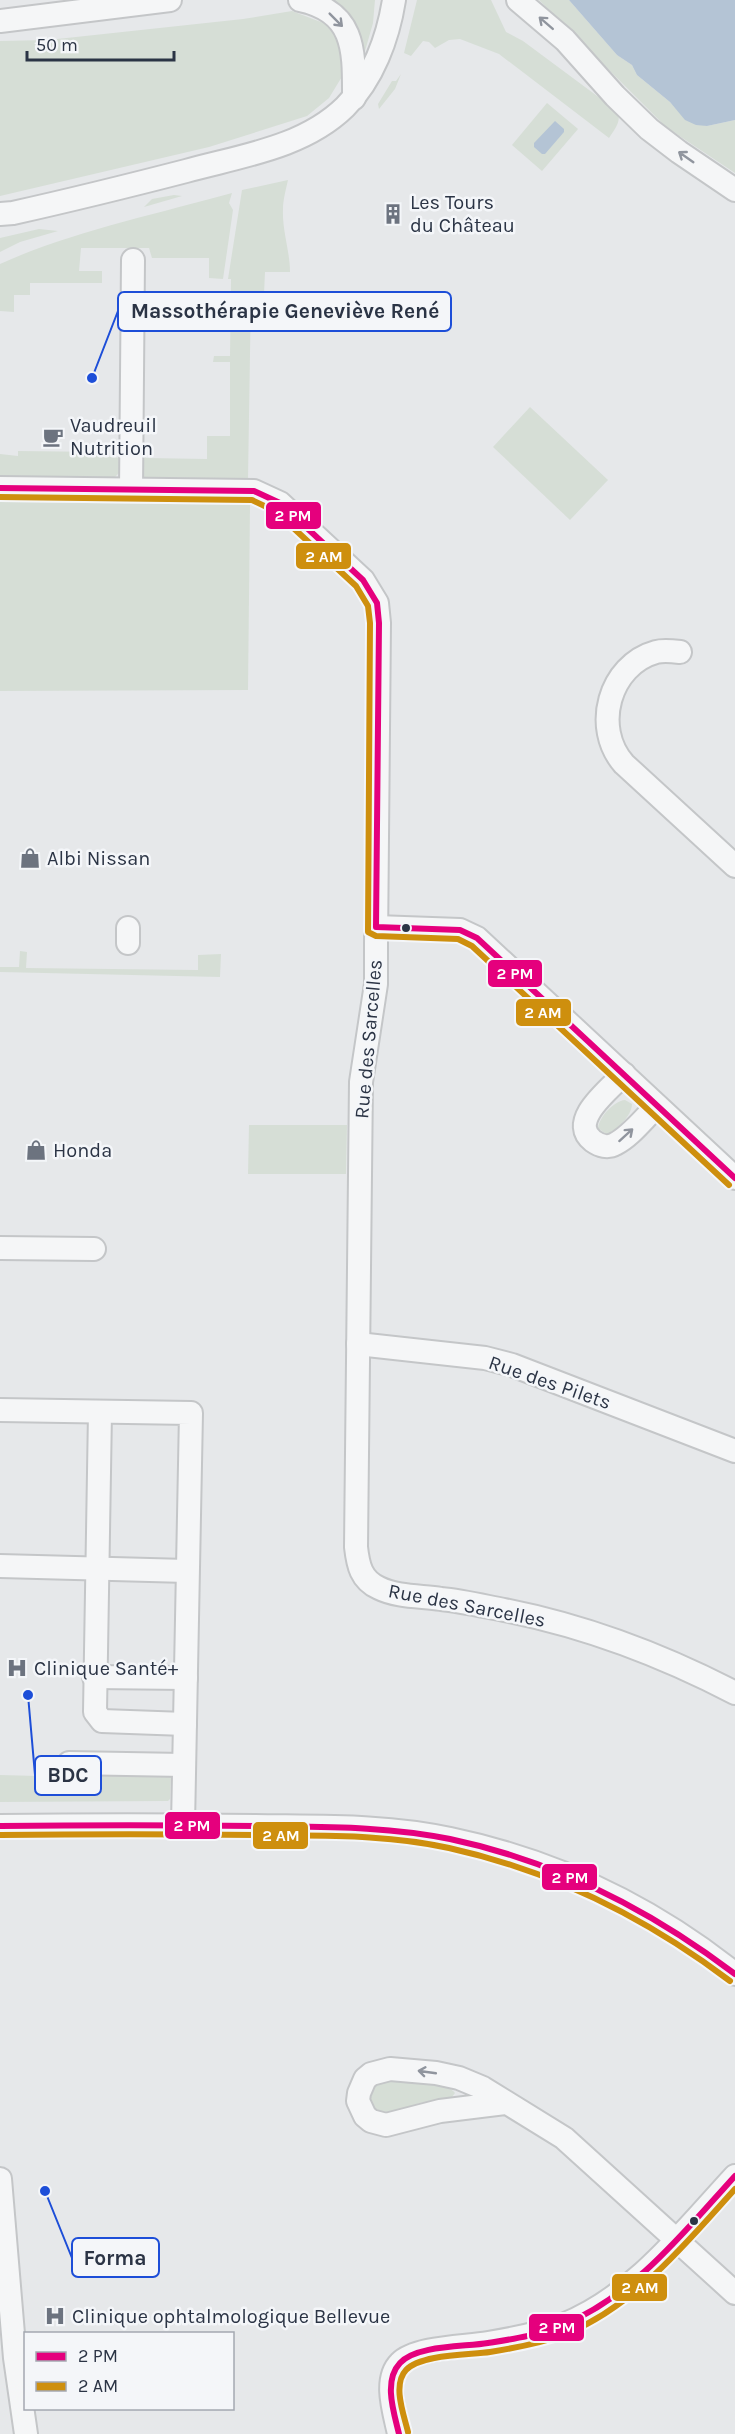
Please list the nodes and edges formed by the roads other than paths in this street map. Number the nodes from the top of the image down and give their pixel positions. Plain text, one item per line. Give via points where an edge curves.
1 (170, 0) edge
2 (300, 0) edge
3 (394, 0) edge
4 (518, 0) edge
5 (0, 21) edge
6 (354, 98) junction
7 (735, 190) edge
8 (4, 216) edge
9 (133, 260) dead end
10 (0, 488) edge
11 (131, 490) junction
12 (680, 652) dead end
13 (735, 866) edge
14 (376, 927) junction
15 (624, 1074) junction
16 (657, 1106) junction
17 (735, 1178) edge
18 (0, 1248) edge
19 (94, 1249) dead end
20 (358, 1344) junction
21 (0, 1410) edge
22 (100, 1412) junction
23 (735, 1451) edge
24 (0, 1566) edge
25 (97, 1569) junction
26 (188, 1570) junction
27 (94, 1677) junction
28 (186, 1678) junction
29 (735, 1693) edge
30 (184, 1724) junction
31 (69, 1763) dead end
32 (184, 1765) junction
33 (183, 1825) junction
34 (0, 1826) edge
35 (735, 1974) edge
36 (505, 2103) junction
37 (735, 2176) edge
38 (0, 2179) edge
39 (676, 2238) junction
40 (735, 2293) edge
41 (14, 2358) edge
42 (26, 2434) edge
43 (399, 2434) edge

1 - 5 street
2 -> 6 street via 330,13 348,34 354,57
3 - 6 street via 381,48
7 -> 4 street via 649,129 566,40
6 - 8 street via 328,121 285,143
9 - 11 street
10 - 11 street, Rue des Sarcelles
11 - 14 street, Rue des Sarcelles via 254,491 273,498 351,568 374,596 379,623
12 - 13 street via 652,654 620,679 609,700 608,736 624,764
14 - 15 street via 452,929 470,934
14 - 20 street, Rue des Sarcelles via 376,984 361,1082
15 - 16 street
15 -> 16 street via 586,1117 585,1128 590,1138 600,1145 612,1145
16 - 17 street
18 - 19 street
20 - 23 street, Rue des Pilets via 485,1358 512,1365
20 - 29 street, Rue des Sarcelles via 356,1547 358,1564 368,1581 388,1592 504,1610 583,1630 680,1666
21 - 22 street
22 - 25 street
22 - 26 street via 190,1413
24 - 25 street
25 - 26 street
25 - 27 street
26 - 28 street
27 - 28 street
27 - 30 street via 94,1712 102,1721
28 - 30 street
30 - 32 street
31 - 32 street
32 - 33 street
33 - 34 street
33 - 35 street via 355,1828 430,1835 486,1847 566,1874 624,1901 686,1937
36 -> 36 street via 459,2078 390,2069 364,2079 358,2101 365,2116 386,2125 440,2111
36 - 39 street via 564,2138
37 - 39 street
38 - 41 street
39 - 40 street
39 - 43 street via 625,2289 564,2324 518,2338 405,2358 394,2371 392,2383
41 - 42 street

